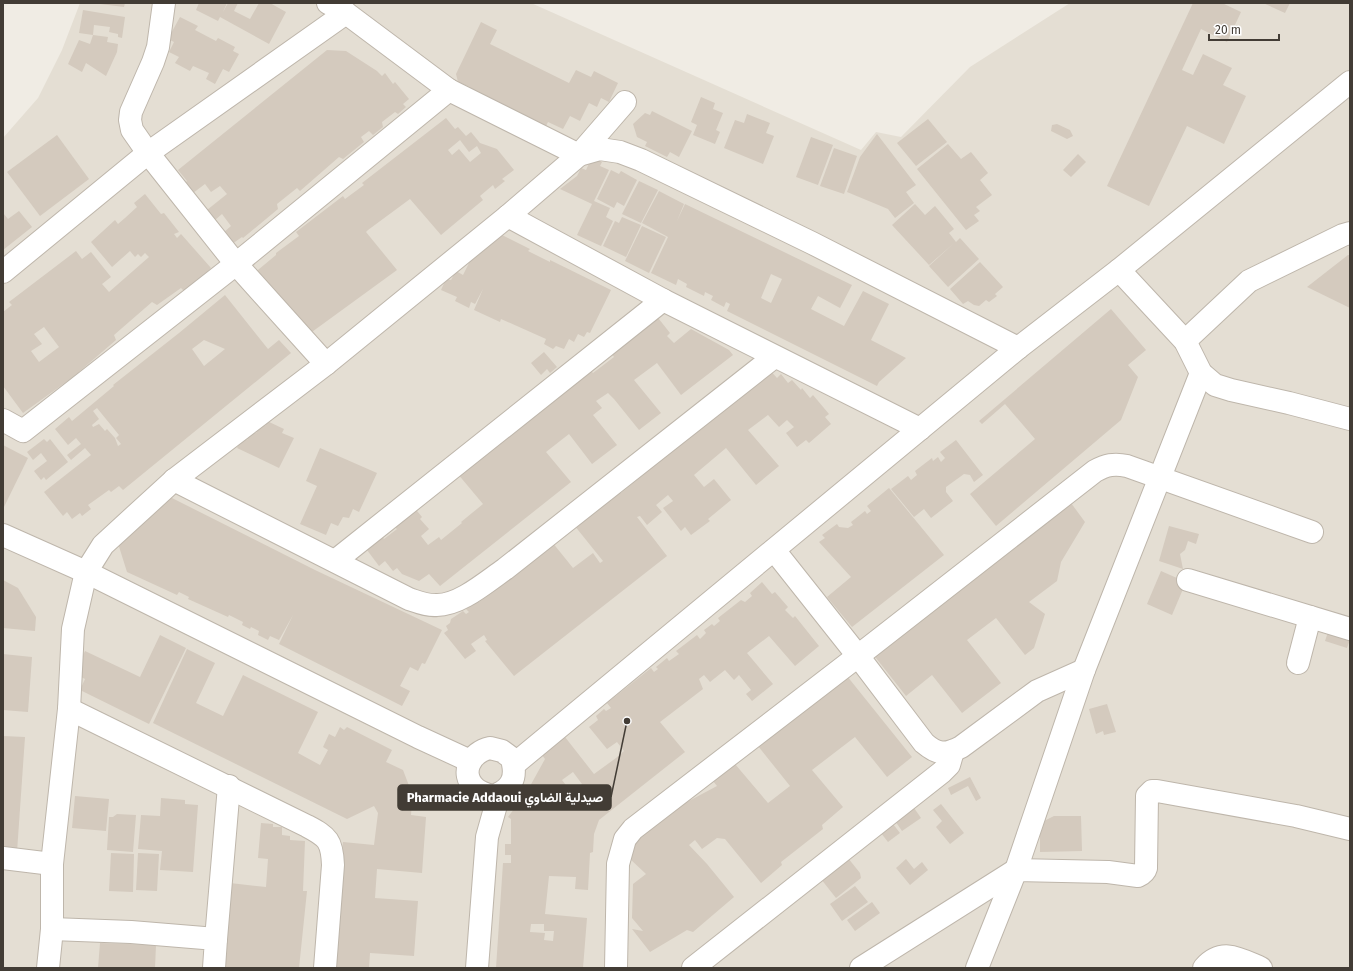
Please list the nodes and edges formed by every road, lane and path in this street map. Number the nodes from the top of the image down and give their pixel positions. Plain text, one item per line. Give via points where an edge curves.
1 (164, 3) edge
2 (337, 8) edge
3 (1350, 82) edge
4 (449, 90) junction
5 (625, 102) dead end
6 (148, 154) junction
7 (579, 155) junction
8 (508, 216) junction
9 (1350, 233) edge
10 (236, 264) junction
11 (1119, 270) junction
12 (3, 272) edge
13 (663, 300) junction
14 (1185, 341) junction
15 (1018, 348) junction
16 (774, 357) junction
17 (326, 364) junction
18 (1201, 373) junction
19 (1350, 419) edge
20 (3, 420) edge
21 (920, 429) junction
22 (1159, 477) junction
23 (174, 480) junction
24 (1312, 532) dead end
25 (3, 535) edge
26 (774, 550) junction
27 (335, 561) junction
28 (86, 572) junction
29 (1188, 580) dead end
30 (1310, 617) junction
31 (1350, 629) edge
32 (858, 656) junction
33 (1298, 663) dead end
34 (1084, 670) junction
35 (69, 708) junction
36 (953, 751) junction
37 (470, 761) junction
38 (517, 762) junction
39 (229, 786) junction
40 (498, 798) junction
41 (1350, 829) edge
42 (3, 858) edge
43 (52, 864) junction
44 (1016, 870) junction
45 (52, 929) junction
46 (216, 939) junction
47 (48, 968) edge
48 (214, 968) edge
49 (325, 968) edge
50 (477, 968) edge
51 (616, 968) edge
52 (693, 968) edge
53 (861, 968) edge
54 (977, 968) edge
55 (1204, 968) edge
56 (1261, 968) edge

1 - 6 street via 158,47 130,120 132,130
2 - 4 street
2 - 6 street
3 - 11 street
4 - 7 street
4 - 10 street
5 - 7 street
6 - 10 street
6 - 12 street
7 - 8 street
7 - 15 street via 600,149 620,152 641,160 812,243
8 - 13 street
8 - 17 street
9 - 14 street via 1249,281
10 - 17 street
10 - 20 street via 23,431
11 - 14 street
11 - 15 street
13 - 16 street
13 - 27 street
14 - 18 street
15 - 21 street
16 - 21 street
16 - 27 street via 505,569 452,602 437,606 409,599
17 - 23 street
18 - 19 street via 1215,385 1231,390
18 - 22 street
21 - 26 street
22 - 24 street
22 - 32 street via 1119,464 1095,471
22 - 34 street
23 - 27 street
23 - 28 street via 103,545
25 - 28 street
26 - 32 street
26 - 38 street
28 - 35 street via 73,629
28 - 37 street
29 - 30 street
30 - 31 street
30 - 33 street
32 - 36 street via 924,743 937,752 945,754
32 - 51 street via 638,825 625,839 618,864
34 - 36 street via 1037,690 962,747
34 - 44 street
35 - 39 street
35 - 43 street
36 - 52 street via 948,765 942,772
37 - 38 street via 478,752 490,748 502,751
37 - 40 street via 468,772 471,784 481,792
38 - 40 street via 513,764 512,782 498,794
39 - 46 street
39 - 49 street via 307,826 328,840 333,865
40 - 50 street via 487,837
41 - 44 street via 1296,816 1154,791 1148,796 1146,870 1142,874 1138,876 1108,872
42 - 43 street
43 - 45 street
44 - 53 street
44 - 54 street
45 - 46 street
45 - 47 street
46 - 48 street
55 - 56 street via 1212,960 1225,956 1234,956

